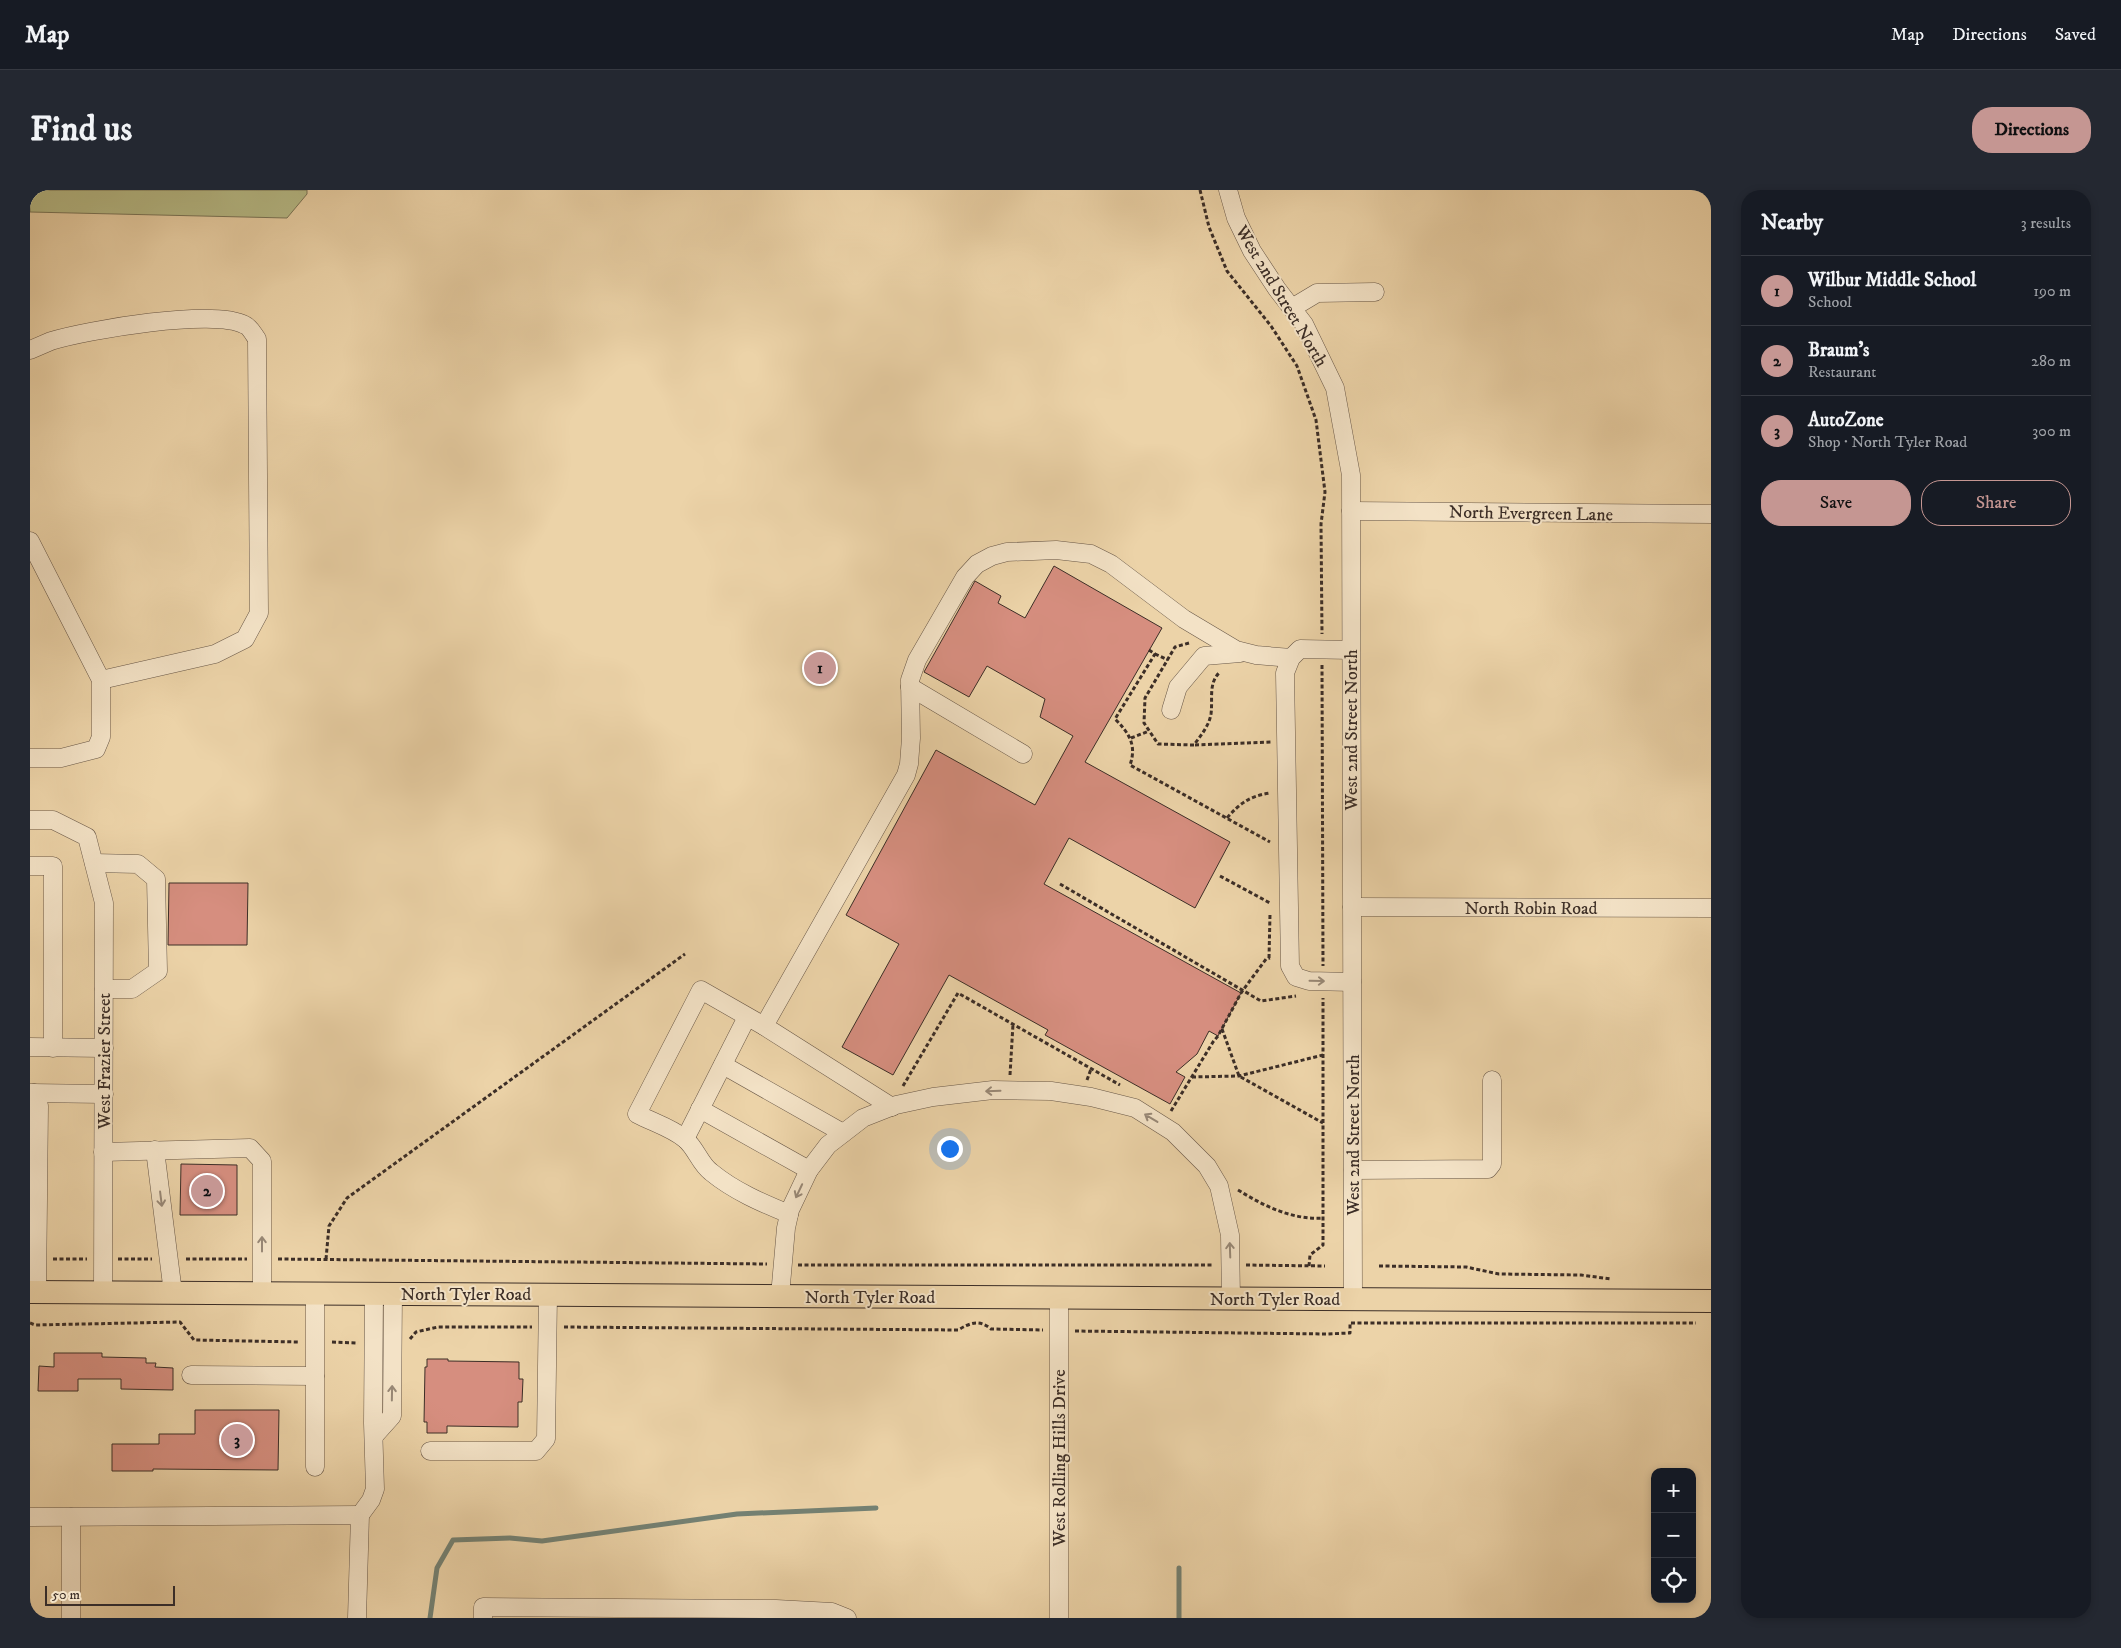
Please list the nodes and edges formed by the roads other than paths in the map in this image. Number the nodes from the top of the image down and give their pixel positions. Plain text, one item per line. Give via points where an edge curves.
1 (1228, 190) edge
2 (1375, 292) dead end
3 (1292, 308) junction
4 (30, 350) edge
5 (1351, 511) junction
6 (1711, 514) edge
7 (30, 541) edge
8 (1351, 650) junction
9 (1246, 652) junction
10 (1291, 658) junction
11 (101, 680) junction
12 (910, 687) junction
13 (1171, 710) dead end
14 (1023, 754) dead end
15 (30, 758) edge
16 (30, 820) edge
17 (94, 863) junction
18 (30, 866) edge
19 (1352, 907) junction
20 (1711, 908) edge
21 (1352, 982) junction
22 (104, 990) junction
23 (747, 1017) junction
24 (764, 1026) junction
25 (30, 1047) edge
26 (53, 1048) junction
27 (104, 1048) junction
28 (723, 1065) junction
29 (1492, 1080) dead end
30 (32, 1093) edge
31 (104, 1094) junction
32 (892, 1107) junction
33 (700, 1109) junction
34 (843, 1133) junction
35 (685, 1139) junction
36 (155, 1150) junction
37 (103, 1152) junction
38 (809, 1170) junction
39 (1353, 1170) junction
40 (790, 1214) junction
41 (34, 1292) edge
42 (103, 1292) junction
43 (173, 1292) junction
44 (262, 1293) junction
45 (315, 1293) junction
46 (383, 1293) junction
47 (548, 1294) junction
48 (780, 1296) junction
49 (1059, 1298) junction
50 (1231, 1299) junction
51 (1353, 1299) junction
52 (1711, 1301) edge
53 (191, 1375) dead end
54 (315, 1376) junction
55 (375, 1436) junction
56 (430, 1451) dead end
57 (315, 1467) dead end
58 (360, 1514) junction
59 (30, 1517) edge
60 (71, 1517) junction
61 (483, 1612) edge
62 (540, 1613) edge
63 (706, 1613) edge
64 (776, 1613) edge
65 (71, 1618) edge
66 (357, 1618) edge
67 (847, 1618) edge
68 (1060, 1618) edge

1 - 3 street, West 2nd Street North via 1236,218 1252,251
2 - 3 street via 1317,293
3 - 5 street, West 2nd Street North via 1335,388 1351,475
4 - 11 street via 95,332 168,320 220,318 246,325 257,339 259,613 245,639 215,654
5 - 6 street, North Evergreen Lane
5 - 8 street, West 2nd Street North
7 - 11 street
8 - 10 street via 1300,650
8 - 19 street, West 2nd Street North
9 - 10 street
9 - 12 street via 1236,650 1184,619 1111,564 1091,554 1056,550 1008,552 977,564 965,577 917,660
9 - 13 street via 1204,656 1178,687
10 -> 21 street via 1285,673 1282,966 1308,981
11 - 15 street via 101,737 96,749 61,758
12 - 14 street
12 - 24 street via 911,738 906,775
16 - 17 street, West Frazier Street via 53,820 87,837
17 - 22 street, West Frazier Street via 104,902
17 - 22 street via 138,864 156,879 158,971 132,989
18 - 26 street via 53,866
19 - 20 street, North Robin Road
19 - 21 street, West 2nd Street North
21 - 39 street, West 2nd Street North
22 - 27 street, West Frazier Street
23 - 24 street
23 - 28 street
23 - 35 street via 701,990 637,1114
24 - 32 street
25 - 26 street
26 - 27 street
27 - 31 street, West Frazier Street
28 - 33 street
28 - 34 street
29 - 39 street via 1492,1164 1488,1169
30 - 31 street
30 - 41 street via 39,1106 38,1259
31 - 37 street, West Frazier Street
32 - 34 street via 863,1118
50 -> 32 street via 1230,1235 1219,1186 1207,1166 1173,1132 1135,1108 1051,1091 993,1090 933,1097
33 - 35 street
33 - 38 street
34 - 38 street via 828,1145
35 - 40 street via 708,1170 722,1181 757,1201
36 - 37 street
36 -> 43 street
44 -> 36 street via 262,1161 250,1148
37 - 42 street, West Frazier Street
38 -> 40 street
39 - 51 street, West 2nd Street North
40 - 48 street
41 - 42 main road, North Tyler Road
42 - 43 main road, North Tyler Road
43 - 44 main road, North Tyler Road
44 - 45 main road, North Tyler Road
45 - 46 main road, North Tyler Road
45 - 54 street
46 - 47 main road, North Tyler Road
46 - 55 street via 374,1343
55 -> 46 street via 392,1416 392,1343
47 - 48 main road, North Tyler Road
47 - 56 street via 546,1439 536,1451
48 - 49 main road, North Tyler Road
49 - 50 main road, North Tyler Road
49 - 68 street, West Rolling Hills Drive
50 - 51 main road, North Tyler Road
51 - 52 main road, North Tyler Road
53 - 54 street
54 - 57 street
55 - 58 street via 375,1489
58 - 60 street
58 - 66 street
59 - 60 street
60 - 65 street
61 - 62 street
62 - 63 street
63 - 64 street
64 - 67 street via 832,1612

